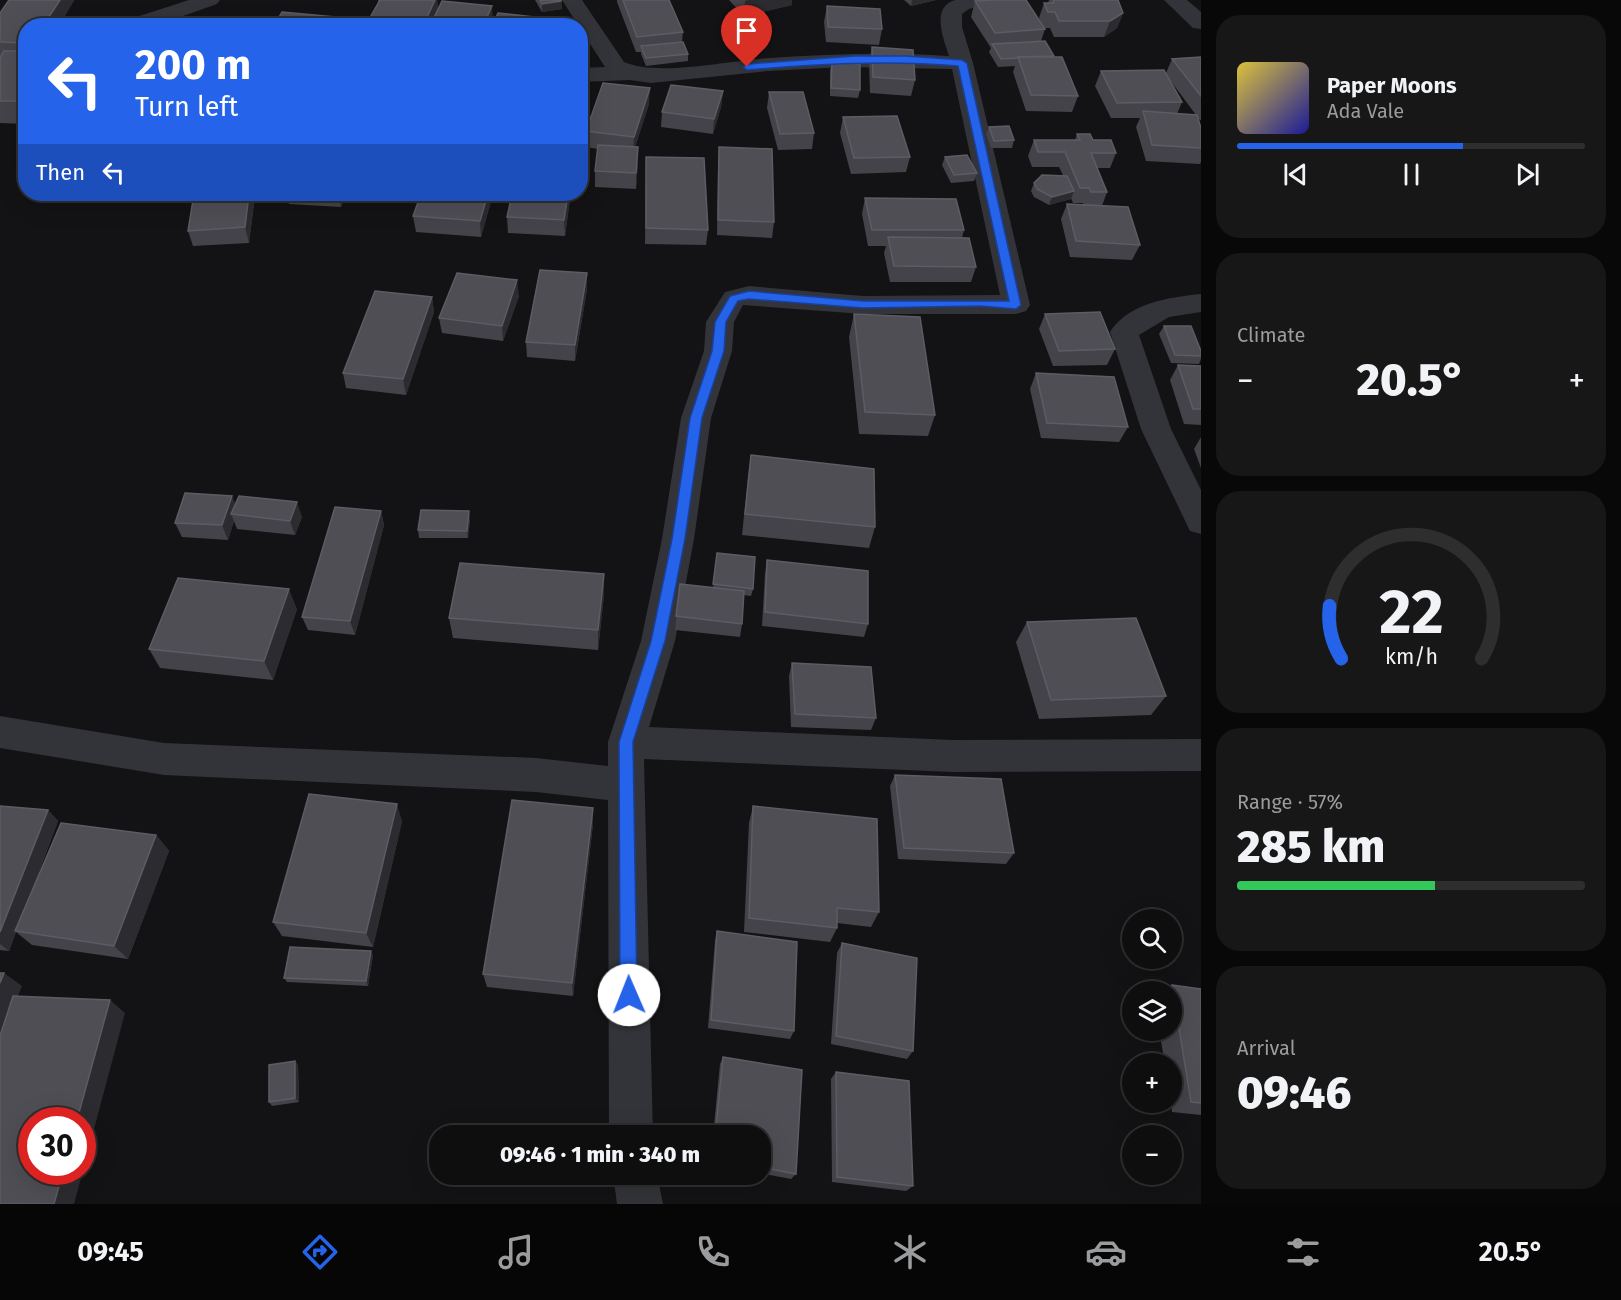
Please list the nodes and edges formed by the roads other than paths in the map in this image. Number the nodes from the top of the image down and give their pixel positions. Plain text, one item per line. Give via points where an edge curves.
1 (210, 0) edge
2 (572, 0) edge
3 (979, 0) edge
4 (1174, 0) edge
5 (156, 18) edge
6 (584, 18) edge
7 (1201, 23) edge
8 (588, 24) edge
9 (962, 63) junction
10 (630, 73) junction
11 (588, 75) edge
12 (1201, 303) edge
13 (1201, 522) edge
14 (0, 732) edge
15 (626, 742) junction
16 (1201, 755) edge
17 (625, 785) junction
18 (631, 1125) edge
19 (637, 1185) edge
20 (640, 1204) edge

1 - 5 street
2 - 6 street
3 - 9 street via 962,4 952,12 951,27
4 - 7 street
8 - 10 street via 616,67
9 - 10 street via 855,58 651,76
9 - 15 street via 1016,305 863,305 771,295 734,298 720,322 718,351 696,418 658,641
10 - 11 street
12 - 13 street via 1170,305 1142,317 1124,332 1156,429
14 - 17 street via 164,759 536,775
15 - 16 street via 953,756
15 - 17 street
17 - 18 street
19 - 20 street

